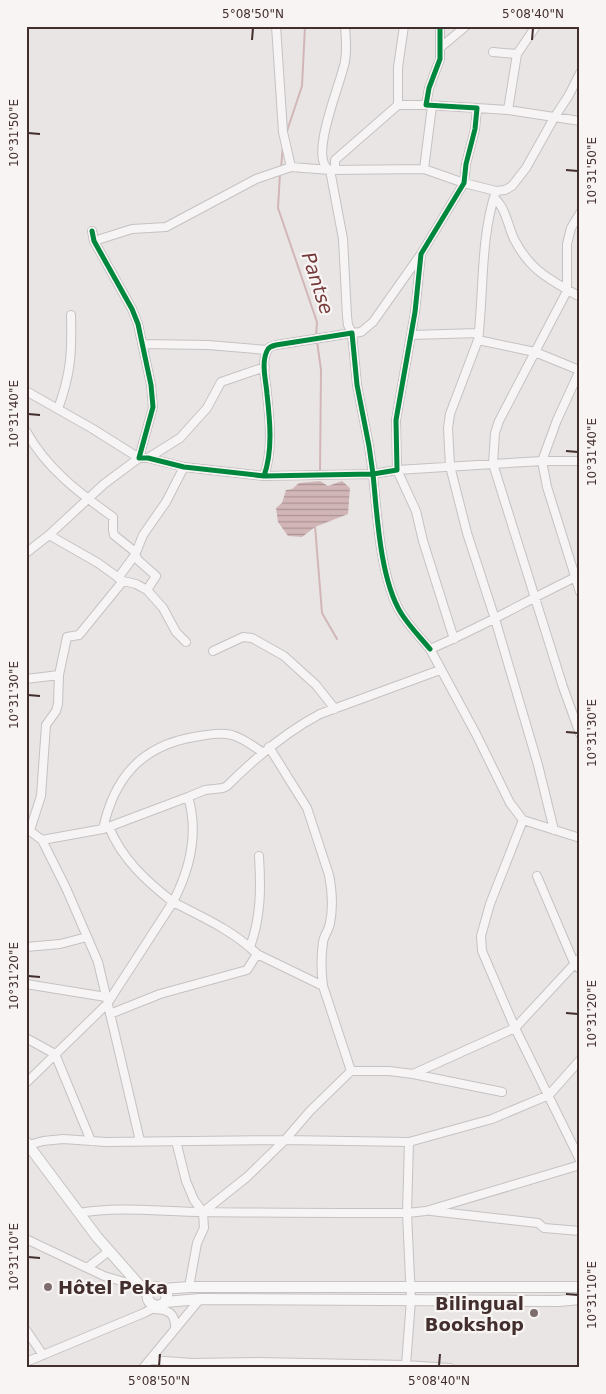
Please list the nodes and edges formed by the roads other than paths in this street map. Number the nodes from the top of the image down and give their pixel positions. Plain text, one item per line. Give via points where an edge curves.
1 (276, 26) edge
2 (345, 26) edge
3 (404, 26) edge
4 (440, 26) edge
5 (466, 26) edge
6 (536, 26) edge
7 (441, 47) junction
8 (493, 52) dead end
9 (517, 54) junction
10 (580, 74) edge
11 (398, 105) junction
12 (429, 105) junction
13 (477, 108) junction
14 (508, 110) junction
15 (554, 118) junction
16 (580, 121) edge
17 (291, 167) junction
18 (424, 169) junction
19 (333, 170) junction
20 (464, 183) junction
21 (495, 194) junction
22 (580, 213) edge
23 (92, 231) dead end
24 (94, 241) junction
25 (421, 254) junction
26 (567, 291) junction
27 (580, 297) edge
28 (71, 315) dead end
29 (352, 333) junction
30 (411, 335) junction
31 (478, 337) junction
32 (142, 344) junction
33 (267, 350) junction
34 (535, 352) junction
35 (265, 367) junction
36 (580, 370) edge
37 (28, 394) edge
38 (58, 409) junction
39 (26, 431) edge
40 (139, 458) junction
41 (148, 458) junction
42 (542, 461) junction
43 (580, 461) edge
44 (493, 464) junction
45 (450, 466) junction
46 (184, 467) junction
47 (397, 470) junction
48 (373, 474) junction
49 (264, 476) junction
50 (87, 499) junction
51 (49, 535) junction
52 (26, 553) edge
53 (135, 555) junction
54 (577, 576) edge
55 (120, 580) junction
56 (146, 590) junction
57 (580, 592) edge
58 (535, 597) junction
59 (495, 619) junction
60 (454, 639) junction
61 (186, 642) dead end
62 (430, 649) junction
63 (213, 651) dead end
64 (440, 670) junction
65 (59, 676) junction
66 (26, 679) edge
67 (336, 709) junction
68 (580, 734) edge
69 (266, 750) junction
70 (188, 797) junction
71 (523, 820) junction
72 (106, 828) junction
73 (28, 829) edge
74 (554, 830) junction
75 (580, 838) edge
76 (42, 840) junction
77 (259, 856) dead end
78 (537, 876) dead end
79 (173, 902) junction
80 (87, 937) junction
81 (26, 947) edge
82 (250, 947) junction
83 (257, 954) junction
84 (580, 958) edge
85 (577, 967) edge
86 (26, 984) edge
87 (323, 986) junction
88 (107, 1000) junction
89 (110, 1014) junction
90 (515, 1028) junction
91 (26, 1038) edge
92 (55, 1054) junction
93 (580, 1060) edge
94 (351, 1071) junction
95 (413, 1074) junction
96 (26, 1083) edge
97 (502, 1092) dead end
98 (549, 1095) junction
99 (285, 1140) junction
100 (90, 1141) junction
101 (140, 1141) junction
102 (176, 1141) junction
103 (409, 1142) junction
104 (27, 1143) edge
105 (580, 1160) edge
106 (580, 1165) edge
107 (426, 1211) junction
108 (203, 1212) junction
109 (79, 1213) junction
110 (408, 1213) junction
111 (580, 1231) edge
112 (26, 1239) edge
113 (109, 1251) junction
114 (87, 1268) junction
115 (411, 1286) junction
116 (189, 1287) junction
117 (580, 1287) edge
118 (150, 1296) junction
119 (200, 1299) junction
120 (577, 1299) edge
121 (411, 1300) junction
122 (26, 1330) edge
123 (175, 1330) junction
124 (43, 1354) junction
125 (151, 1360) junction
126 (26, 1362) edge
127 (406, 1366) edge
128 (143, 1368) edge
129 (450, 1368) edge

1 - 17 street via 283,132
2 - 19 street via 345,63 323,140 323,164 326,169
3 - 11 street via 398,67
4 - 7 street
5 - 7 street
6 - 9 street
7 - 12 street via 440,59 428,88
8 - 9 street
9 - 14 street
10 - 15 street
11 - 12 street
11 - 19 street via 335,160
12 - 13 street
12 - 18 street
13 - 14 street
13 - 20 street via 476,129
14 - 15 street
15 - 16 street
15 - 21 street via 526,168 512,186
17 - 19 street
17 - 24 street via 256,179 166,227 132,229
18 - 19 street
18 - 20 street
19 - 29 street via 343,239 348,325
20 - 21 street
20 - 25 street
21 - 26 street via 516,241 533,267
21 - 31 street via 486,238
22 - 26 street via 567,244
23 - 24 street
24 - 32 street via 132,309
25 - 29 street via 373,322 361,332
25 - 30 street
26 - 27 street
26 - 34 street
28 - 38 street via 70,365
29 - 33 street via 270,346
29 - 48 street via 357,385
30 - 31 street
30 - 47 street via 396,420
31 - 34 street
31 - 45 street via 450,414
32 - 33 street
32 - 40 street via 152,385 153,407
33 - 35 street
34 - 36 street
34 - 44 street via 499,421
35 - 41 street via 222,382 207,408 180,438
35 - 49 street via 270,448
36 - 42 street
37 - 38 street
38 - 40 street
39 - 50 street via 42,456
40 - 41 street
40 - 50 street
41 - 46 street
42 - 43 street
42 - 44 street
42 - 54 street via 547,487
44 - 45 street
44 - 58 street
45 - 47 street
45 - 59 street via 466,532
46 - 49 street
46 - 53 street via 166,502 143,535
47 - 48 street
47 - 60 street via 416,511
48 - 49 street
48 - 62 street via 382,555 393,595 401,612
50 - 51 street
50 - 53 street via 113,517 114,535
51 - 52 street
51 - 55 street via 98,563
53 - 55 street
53 - 56 street via 156,576
54 - 57 street
54 - 58 street
55 - 56 street
55 - 65 street via 79,635 67,637
56 - 61 street
58 - 59 street
58 - 68 street
59 - 60 street
59 - 74 street
60 - 62 street
62 - 64 street
63 - 67 street via 243,637 252,638 293,664
64 - 67 street
64 - 71 street via 510,803
65 - 66 street
65 - 73 street via 58,704 46,725 40,796
67 - 69 street via 302,724
69 - 70 street via 227,786
69 - 72 street via 233,735 218,733 162,746 134,765 122,780 110,804
69 - 87 street via 308,808 329,875 331,915 323,941
70 - 72 street
70 - 79 street via 194,828 190,859
71 - 74 street
71 - 90 street via 481,936 482,951
72 - 76 street
72 - 79 street via 143,878
73 - 76 street
74 - 75 street
76 - 80 street
77 - 82 street via 260,909
78 - 85 street
79 - 82 street via 220,926
79 - 88 street
80 - 81 street via 60,944
80 - 88 street via 98,962
82 - 83 street
83 - 87 street
83 - 89 street via 247,970 160,994
84 - 85 street
85 - 90 street
86 - 88 street
87 - 94 street
88 - 89 street
88 - 92 street
89 - 101 street
90 - 95 street
90 - 98 street
91 - 92 street
92 - 96 street
92 - 100 street
93 - 98 street
94 - 95 street
94 - 99 street
95 - 97 street
98 - 103 street via 492,1120
98 - 105 street
99 - 102 street
99 - 103 street
99 - 108 street
100 - 101 street
100 - 104 street via 63,1139
101 - 102 street
102 - 108 street via 186,1180
103 - 110 street
104 - 109 main road
106 - 107 street
107 - 110 street
107 - 111 street via 538,1223 544,1228
108 - 109 street via 132,1209
108 - 110 street
108 - 116 street via 204,1228 197,1243
109 - 113 main road
110 - 115 street
112 - 114 street
113 - 114 street
113 - 118 main road
114 - 118 street
115 - 116 main road
115 - 117 main road
115 - 121 street
116 - 118 main road via 163,1289 167,1295
118 - 119 main road
118 - 123 street via 173,1316
118 - 124 street via 134,1317
119 - 121 main road
119 - 123 street
120 - 121 main road
121 - 127 street
122 - 124 street
123 - 125 street
124 - 126 street
125 - 127 street
125 - 128 street
127 - 129 street

